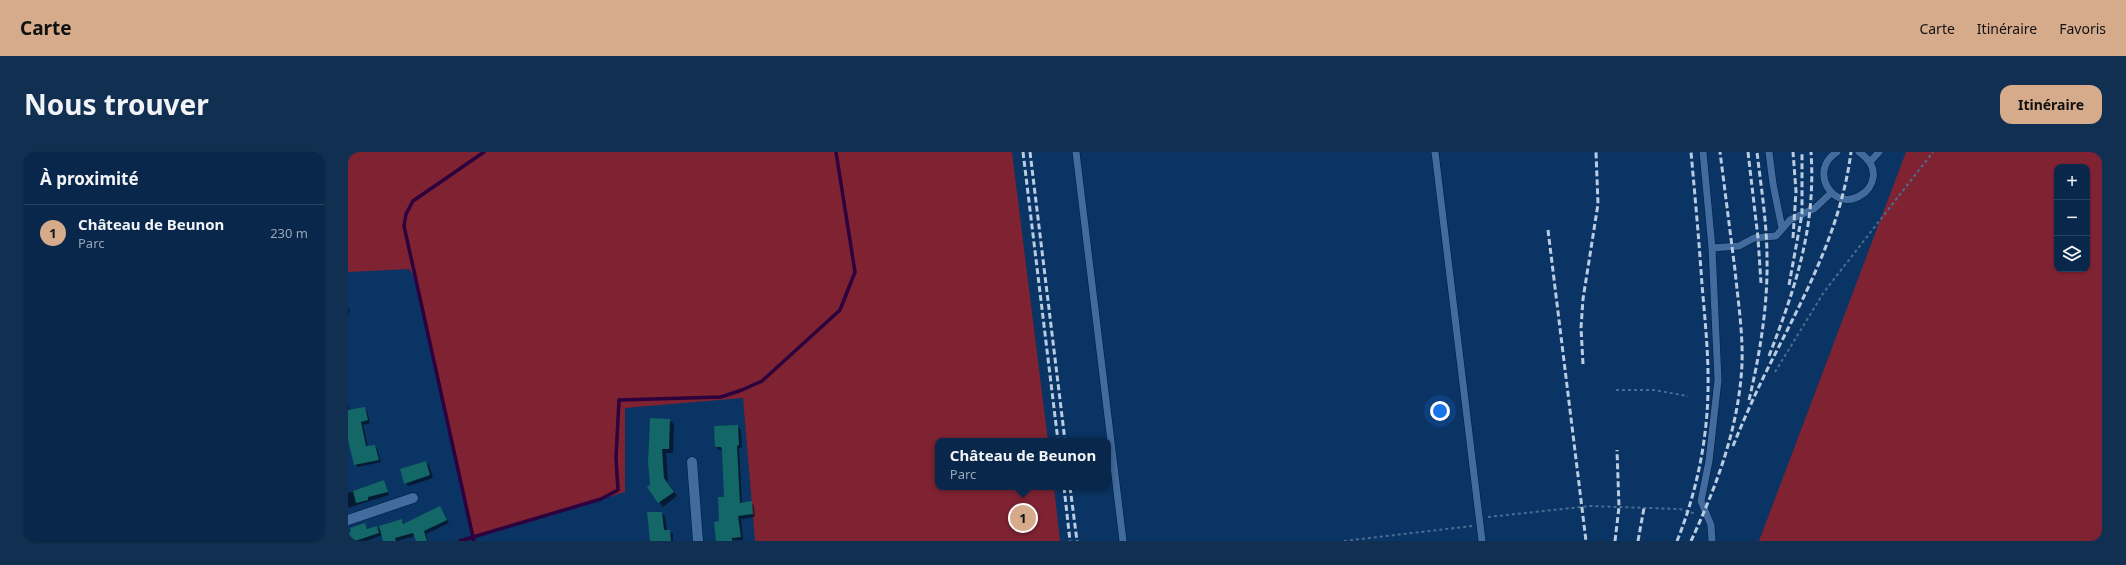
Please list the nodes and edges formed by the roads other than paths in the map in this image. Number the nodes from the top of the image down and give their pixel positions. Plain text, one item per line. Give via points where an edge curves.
1 (1076, 152) edge
2 (1435, 152) edge
3 (1703, 152) edge
4 (1769, 152) edge
5 (1859, 152) edge
6 (1879, 152) edge
7 (1833, 153) edge
8 (1870, 162) junction
9 (1831, 193) junction
10 (1782, 228) junction
11 (1712, 248) junction
12 (1111, 438) edge
13 (1111, 442) edge
14 (692, 462) dead end
15 (413, 498) dead end
16 (348, 520) edge
17 (698, 541) edge
18 (1123, 541) edge
19 (1482, 541) edge
20 (1712, 541) edge

1 - 12 lane
2 - 19 lane
3 - 11 lane
4 - 10 lane
5 - 8 lane
6 - 8 lane
7 - 9 lane via 1826,162 1823,178
8 - 9 lane via 1873,178 1865,193 1850,199 1842,199
9 - 10 lane via 1815,208 1795,216
10 - 11 lane via 1776,236 1754,238 1739,246
11 - 20 lane via 1718,380 1709,460 1701,501 1711,525
13 - 18 lane
14 - 17 street
15 - 16 street

